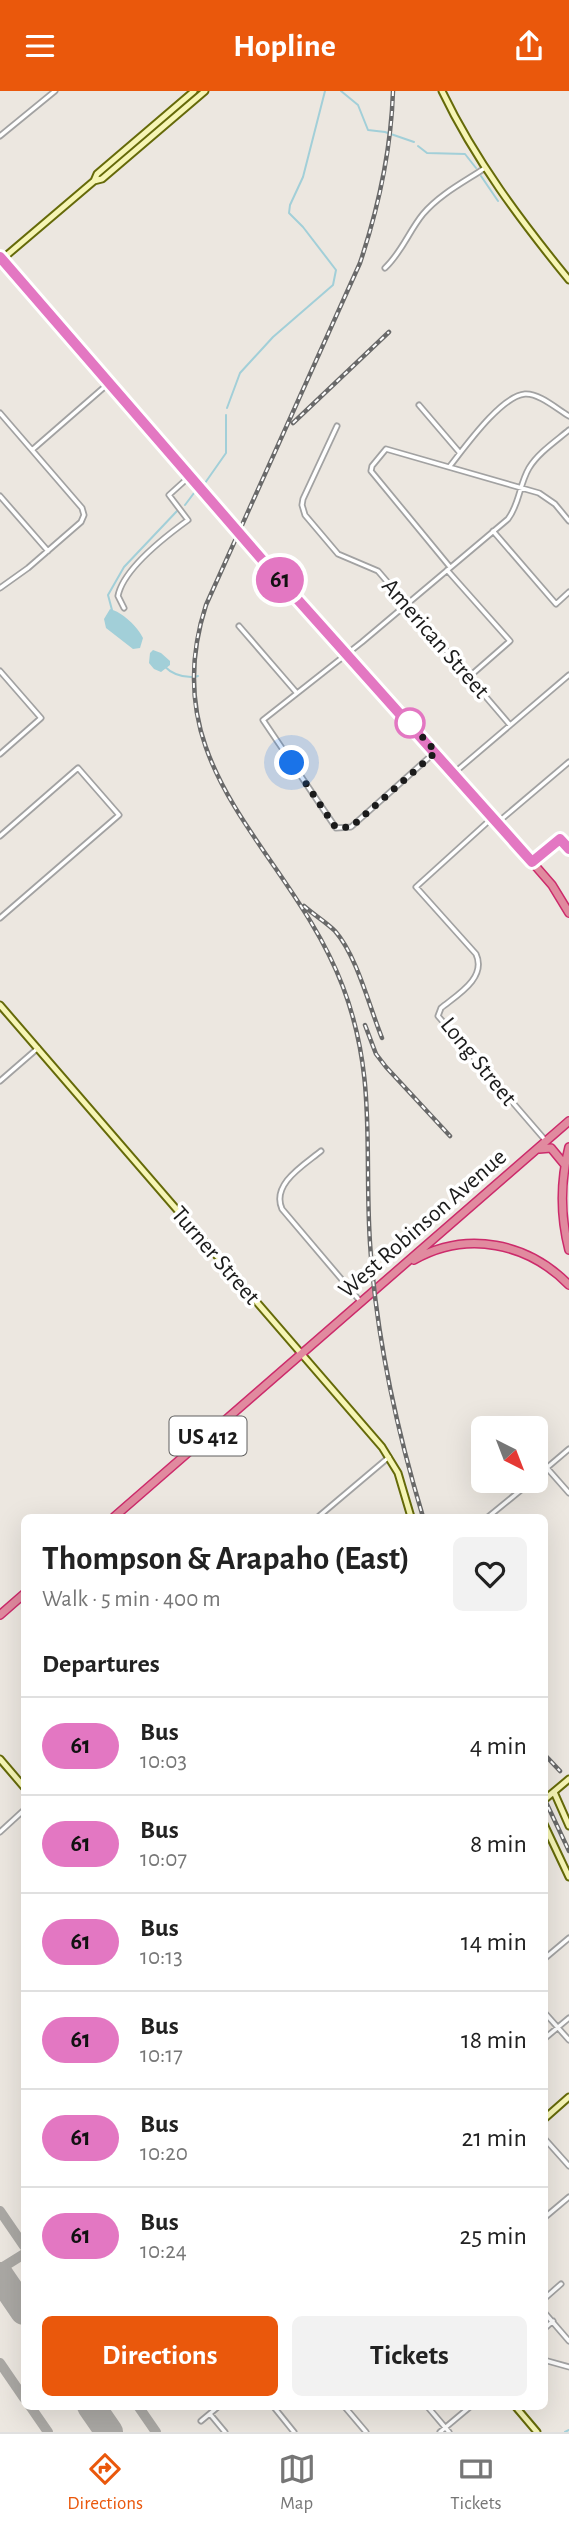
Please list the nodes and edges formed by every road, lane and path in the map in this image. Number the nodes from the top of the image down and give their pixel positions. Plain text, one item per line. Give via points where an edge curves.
1 (55, 91) edge
2 (194, 91) edge
3 (205, 91) edge
4 (442, 91) edge
5 (0, 136) edge
6 (485, 168) junction
7 (94, 181) junction
8 (1, 259) edge
9 (385, 268) dead end
10 (569, 280) edge
11 (109, 383) junction
12 (419, 405) dead end
13 (0, 414) edge
14 (569, 416) edge
15 (337, 426) dead end
16 (569, 429) edge
17 (32, 450) junction
18 (460, 453) junction
19 (450, 467) junction
20 (190, 476) junction
21 (522, 488) junction
22 (0, 496) edge
23 (569, 521) edge
24 (493, 531) junction
25 (48, 551) junction
26 (449, 569) junction
27 (0, 587) edge
28 (569, 592) edge
29 (407, 605) junction
30 (124, 608) dead end
31 (239, 626) dead end
32 (346, 654) junction
33 (0, 671) edge
34 (569, 675) edge
35 (469, 677) junction
36 (296, 692) junction
37 (510, 725) junction
38 (436, 752) junction
39 (0, 754) edge
40 (569, 762) edge
41 (454, 773) junction
42 (495, 820) junction
43 (0, 836) edge
44 (568, 910) edge
45 (0, 918) edge
46 (0, 1005) edge
47 (37, 1048) junction
48 (0, 1081) edge
49 (569, 1121) edge
50 (546, 1141) junction
51 (569, 1147) edge
52 (321, 1151) dead end
53 (532, 1153) junction
54 (565, 1165) junction
55 (440, 1233) junction
56 (451, 1246) junction
57 (569, 1248) edge
58 (402, 1267) junction
59 (565, 1277) edge
60 (569, 1285) edge
61 (362, 1302) junction
62 (302, 1355) junction
63 (569, 1449) edge
64 (389, 1458) junction
65 (548, 1467) edge
66 (548, 1469) edge
67 (516, 1493) edge
68 (569, 1493) edge
69 (117, 1514) edge
70 (322, 1514) edge
71 (410, 1514) edge
72 (492, 1514) edge
73 (21, 1597) edge
74 (0, 1615) edge
75 (0, 1759) edge
76 (569, 1779) edge
77 (21, 1784) edge
78 (554, 1792) junction
79 (548, 1797) edge
80 (21, 1813) edge
81 (569, 1826) edge
82 (0, 1832) edge
83 (548, 1833) edge
84 (569, 1877) edge
85 (569, 1938) edge
86 (548, 1956) edge
87 (548, 2016) edge
88 (569, 2018) edge
89 (558, 2027) junction
90 (548, 2036) edge
91 (569, 2040) edge
92 (569, 2097) edge
93 (548, 2115) edge
94 (548, 2143) edge
95 (569, 2167) edge
96 (569, 2197) edge
97 (548, 2215) edge
98 (561, 2284) dead end
99 (548, 2295) edge
100 (548, 2316) edge
101 (553, 2321) junction
102 (548, 2325) edge
103 (569, 2340) edge
104 (548, 2361) edge
105 (569, 2367) edge
106 (214, 2410) edge
107 (276, 2410) edge
108 (347, 2410) edge
109 (430, 2410) edge
110 (467, 2410) edge
111 (518, 2410) edge
112 (210, 2414) junction
113 (201, 2421) dead end
114 (447, 2430) edge
115 (225, 2432) edge
116 (295, 2432) edge
117 (366, 2432) edge
118 (440, 2432) edge
119 (537, 2432) edge

1 - 5 street
2 - 7 street
3 - 7 street
4 - 6 street
6 - 9 street via 433,204
6 - 10 street
7 - 8 street
8 - 11 highway
11 - 17 street
11 - 20 highway
12 - 18 street
13 - 17 street
14 - 18 street via 534,395 515,397
15 - 29 street, American Street via 303,499 302,511 338,554 378,571
16 - 21 street via 535,459
17 - 25 street via 84,515
18 - 19 street
19 - 21 street
19 - 26 street via 386,449 370,469
20 - 30 street via 169,495 188,520 125,580 118,596
20 - 32 highway
21 - 23 street via 547,498
21 - 24 street via 514,511
22 - 25 street
24 - 26 street
24 - 28 street via 556,604
25 - 27 street
26 - 29 street
26 - 35 street via 510,641
29 - 32 street
29 - 35 street, American Street
31 - 36 street
32 - 36 street
32 - 38 highway
33 - 39 street via 41,718
34 - 37 street
35 - 37 street, American Street
36 - 38 street via 263,720 336,828 351,827
37 - 41 street
38 - 41 highway
40 - 42 street
41 - 42 highway
42 - 44 highway
42 - 50 street, Long Street via 416,887 480,962 477,974 438,1016
43 - 45 street via 78,768 119,815
46 - 47 street, Turner Street
47 - 48 street
47 - 62 street, Turner Street
49 - 50 highway, West Robinson Avenue
50 - 53 highway, West Robinson Avenue
51 - 54 highway
52 - 61 street via 283,1185 279,1201
53 - 54 highway via 551,1148
53 - 55 highway, West Robinson Avenue
54 - 57 highway via 561,1186
55 - 56 highway
55 - 58 highway, West Robinson Avenue / US 412
56 - 58 highway, US 412
56 - 59 highway, US 412 via 483,1243 509,1247
58 - 61 highway, West Robinson Avenue / US 412
59 - 60 highway, US 412
61 - 62 highway, West Robinson Avenue / US 412
62 - 64 street, Turner Street
62 - 69 highway, US 412
63 - 65 street
64 - 70 street
64 - 71 street, Turner Street
66 - 68 street
67 - 72 street
73 - 74 highway
75 - 77 street
76 - 78 street
78 - 79 street
78 - 81 street
80 - 82 street
83 - 84 street
85 - 86 street
87 - 89 street
88 - 89 street
89 - 90 street
89 - 91 street
92 - 93 street
94 - 95 street
96 - 97 street
98 - 99 street
100 - 101 street
101 - 102 street
101 - 103 street
104 - 105 street
106 - 112 street
107 - 116 street
108 - 117 street
109 - 114 street
110 - 114 street
111 - 119 street
112 - 113 street
112 - 115 street
114 - 118 street

